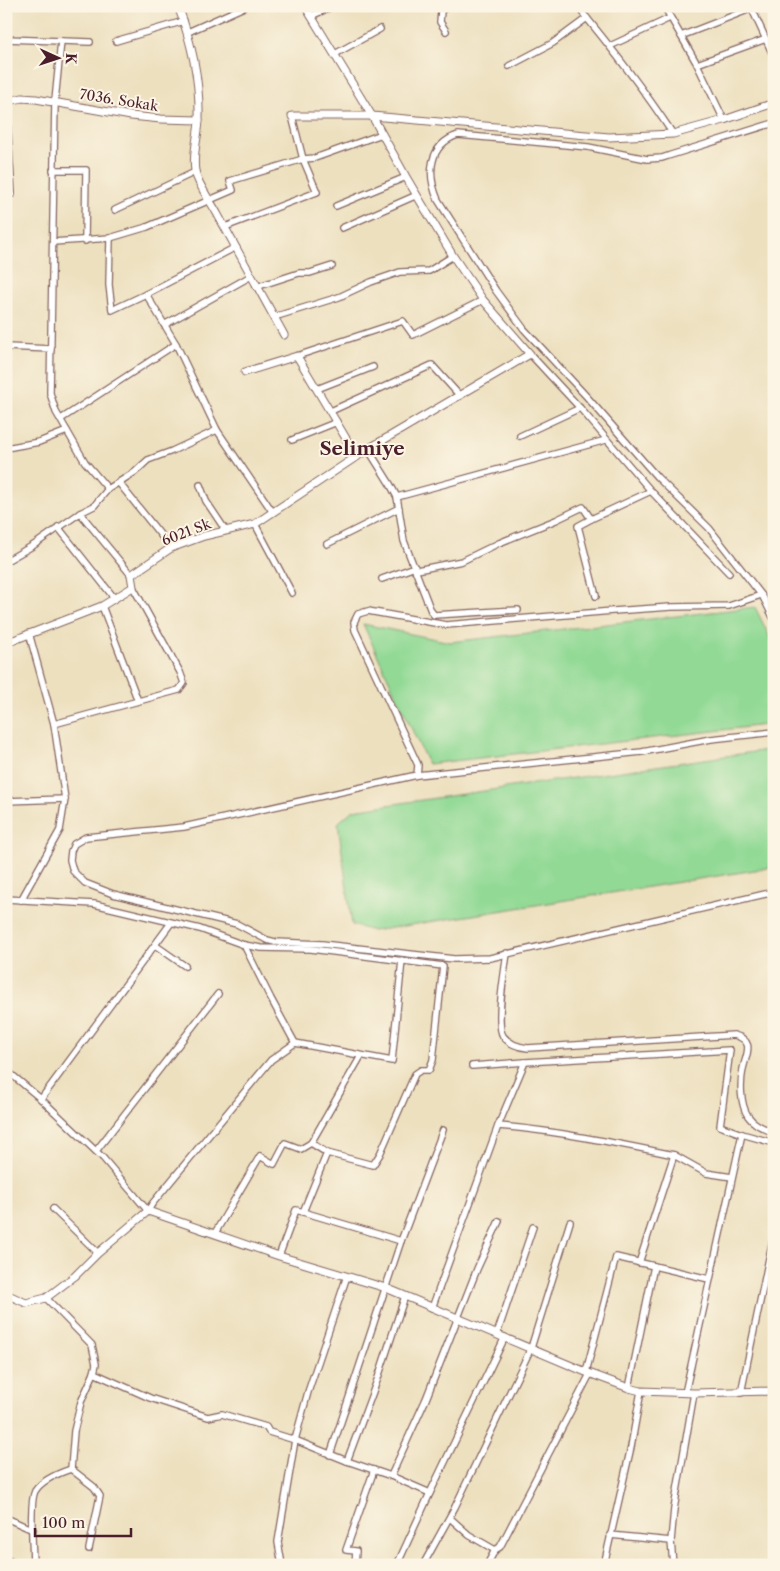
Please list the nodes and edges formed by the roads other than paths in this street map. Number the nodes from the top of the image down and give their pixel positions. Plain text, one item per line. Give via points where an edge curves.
1 (178, 6) edge
2 (305, 6) edge
3 (333, 6) edge
4 (448, 6) edge
5 (577, 6) edge
6 (664, 6) edge
7 (243, 7) edge
8 (755, 7) edge
9 (311, 16) junction
10 (587, 18) junction
11 (670, 18) junction
12 (184, 22) junction
13 (380, 29) dead end
14 (188, 32) junction
15 (446, 32) dead end
16 (681, 36) junction
17 (6, 39) edge
18 (766, 39) junction
19 (61, 41) junction
20 (116, 41) dead end
21 (90, 42) dead end
22 (610, 46) junction
23 (335, 54) junction
24 (774, 57) edge
25 (697, 64) junction
26 (509, 66) dead end
27 (54, 101) junction
28 (6, 102) edge
29 (774, 103) edge
30 (292, 116) joint
31 (372, 116) junction
32 (199, 120) junction
33 (724, 120) junction
34 (774, 122) edge
35 (382, 134) junction
36 (673, 134) junction
37 (8, 156) edge
38 (304, 159) junction
39 (53, 170) junction
40 (195, 172) junction
41 (406, 177) junction
42 (12, 194) dead end
43 (417, 195) junction
44 (210, 200) junction
45 (336, 206) dead end
46 (115, 210) dead end
47 (225, 227) junction
48 (342, 228) dead end
49 (110, 238) junction
50 (85, 241) junction
51 (53, 242) junction
52 (236, 247) junction
53 (453, 256) junction
54 (332, 266) dead end
55 (251, 276) junction
56 (256, 287) junction
57 (146, 294) junction
58 (483, 300) junction
59 (274, 317) junction
60 (164, 325) junction
61 (284, 335) dead end
62 (176, 344) junction
63 (6, 347) edge
64 (51, 349) junction
65 (530, 354) junction
66 (297, 356) junction
67 (373, 366) dead end
68 (245, 372) dead end
69 (317, 389) junction
70 (460, 396) junction
71 (580, 408) junction
72 (331, 411) junction
73 (61, 419) junction
74 (337, 422) junction
75 (217, 430) junction
76 (67, 431) junction
77 (520, 436) dead end
78 (292, 440) dead end
79 (606, 440) junction
80 (6, 448) edge
81 (368, 449) junction
82 (357, 456) junction
83 (119, 483) junction
84 (200, 485) dead end
85 (108, 489) junction
86 (651, 491) junction
87 (396, 496) junction
88 (399, 508) junction
89 (272, 511) junction
90 (80, 513) junction
91 (591, 518) junction
92 (255, 524) junction
93 (58, 527) junction
94 (226, 530) junction
95 (327, 544) dead end
96 (170, 548) junction
97 (6, 561) edge
98 (416, 568) junction
99 (729, 573) dead end
100 (131, 575) junction
101 (382, 579) dead end
102 (133, 587) junction
103 (292, 593) dead end
104 (761, 595) junction
105 (596, 596) dead end
106 (114, 599) junction
107 (102, 606) junction
108 (518, 610) dead end
109 (774, 619) edge
110 (29, 633) junction
111 (7, 641) edge
112 (138, 702) junction
113 (54, 724) junction
114 (774, 732) edge
115 (417, 775) junction
116 (65, 799) junction
117 (6, 801) edge
118 (774, 892) edge
119 (7, 898) edge
120 (20, 900) junction
121 (171, 922) junction
122 (244, 944) junction
123 (155, 946) junction
124 (507, 953) junction
125 (402, 960) junction
126 (185, 966) dead end
127 (218, 994) dead end
128 (294, 1043) junction
129 (361, 1056) junction
130 (525, 1062) junction
131 (472, 1066) dead end
132 (9, 1074) edge
133 (6, 1079) edge
134 (42, 1099) junction
135 (498, 1126) junction
136 (443, 1130) dead end
137 (774, 1132) edge
138 (742, 1134) junction
139 (311, 1143) junction
140 (774, 1143) edge
141 (96, 1151) junction
142 (328, 1153) junction
143 (674, 1155) junction
144 (732, 1177) junction
145 (52, 1210) dead end
146 (148, 1212) junction
147 (303, 1212) junction
148 (498, 1221) dead end
149 (570, 1222) dead end
150 (533, 1228) dead end
151 (215, 1234) junction
152 (774, 1234) edge
153 (401, 1241) junction
154 (98, 1253) junction
155 (279, 1256) junction
156 (639, 1263) junction
157 (654, 1266) junction
158 (347, 1276) junction
159 (709, 1279) junction
160 (386, 1288) junction
161 (6, 1294) edge
162 (405, 1296) junction
163 (46, 1298) junction
164 (432, 1308) junction
165 (457, 1319) junction
166 (501, 1336) junction
167 (531, 1348) junction
168 (588, 1373) junction
169 (94, 1374) junction
170 (629, 1388) junction
171 (640, 1391) junction
172 (774, 1391) edge
173 (685, 1393) junction
174 (694, 1393) junction
175 (741, 1393) junction
176 (295, 1440) junction
177 (330, 1455) junction
178 (347, 1461) junction
179 (71, 1469) junction
180 (374, 1470) junction
181 (391, 1476) junction
182 (774, 1490) edge
183 (430, 1494) junction
184 (773, 1497) edge
185 (6, 1518) edge
186 (450, 1518) junction
187 (32, 1530) junction
188 (610, 1535) junction
189 (671, 1541) junction
190 (89, 1550) dead end
191 (495, 1550) junction
192 (6, 1559) edge
193 (17, 1565) edge
194 (33, 1565) edge
195 (282, 1565) edge
196 (355, 1565) edge
197 (397, 1565) edge
198 (423, 1565) edge
199 (487, 1565) edge
200 (604, 1565) edge
201 (673, 1565) edge

1 - 12 street
2 - 9 street
3 - 9 street
4 - 15 street via 441,11 440,22
5 - 10 street
6 - 11 street
7 - 14 street
8 - 16 street
8 - 18 street
9 - 23 street
10 - 22 street
10 - 26 street via 553,42
11 - 16 street
11 - 22 street
12 - 14 street
12 - 20 street
13 - 23 street
14 - 32 street via 197,74
16 - 25 street
17 - 19 street
18 - 24 street
18 - 25 street
19 - 21 street
19 - 27 street
22 - 36 street
23 - 31 street
25 - 33 street
27 - 28 street, 7036. Sokak via 22,98
27 - 32 street, 7036. Sokak via 131,116
27 - 39 street
28 - 37 street
29 - 33 street
30 - 31 street
30 - 38 street
31 - 35 street
31 - 36 street via 609,137
32 - 40 street
33 - 36 street
34 - 104 street via 654,159 588,147 458,134 440,148 433,161 431,176 438,200 496,292 524,329 657,477 709,528
35 - 38 street
35 - 41 street
37 - 42 street
38 - 44 street via 230,181 233,190
38 - 47 street via 317,192
39 - 50 street via 86,170
39 - 51 street
40 - 44 street
40 - 46 street
41 - 43 street
41 - 45 street
43 - 48 street
43 - 53 street
44 - 47 street
44 - 49 street via 146,227
47 - 52 street
49 - 50 street
49 - 57 street via 112,310
50 - 51 street
51 - 64 street
52 - 55 street
52 - 57 street
53 - 58 street
53 - 59 street via 429,270 400,272 338,297
54 - 56 street
55 - 56 street
55 - 60 street
56 - 59 street
57 - 60 street
58 - 65 street
58 - 66 street via 413,335 403,321
59 - 61 street
60 - 62 street
62 - 73 street
62 - 75 street
63 - 64 street
64 - 73 street via 50,393
65 - 70 street, 6021 Sk
65 - 71 street
66 - 68 street
66 - 69 street
67 - 69 street
69 - 72 street
70 - 72 street via 432,365
70 - 81 street, 6021 Sk
71 - 77 street
71 - 79 street
72 - 74 street
73 - 76 street
74 - 78 street
74 - 82 street
75 - 83 street via 148,460
75 - 89 street
76 - 80 street via 39,442
76 - 85 street via 85,462
79 - 86 street
79 - 87 street
81 - 82 street, 6021 Sk
81 - 87 street
82 - 89 street, 6021 Sk
83 - 85 street
83 - 96 street
84 - 94 street
85 - 90 street via 94,506
86 - 91 street
86 - 99 street
87 - 88 street
88 - 95 street
88 - 98 street via 404,541
89 - 92 street, 6021 Sk
90 - 93 street
90 - 100 street
91 - 98 street via 583,507 462,561
91 - 105 street via 578,526
92 - 94 street, 6021 Sk
92 - 103 street
93 - 97 street
93 - 106 street
94 - 96 street, 6021 Sk
96 - 100 street, 6021 Sk
98 - 101 street
98 - 108 street via 434,615
100 - 102 street
102 - 106 street
102 - 112 street via 184,683 179,690
104 - 109 street
104 - 115 street via 729,606 671,607 446,625 374,612 358,614 355,630 418,765
106 - 107 street
107 - 110 street
107 - 112 street
110 - 111 street
110 - 113 street
112 - 113 street
113 - 116 street
114 - 115 street via 711,739 642,752
115 - 124 street via 184,827 86,837 74,844 71,866 85,883 113,894 237,924 275,942 329,944 454,958 482,958
116 - 117 street
116 - 120 street via 60,830
118 - 124 street
119 - 120 street
120 - 121 street via 94,904
121 - 122 street
121 - 123 street
122 - 125 street
122 - 128 street
123 - 126 street
123 - 134 street
124 - 137 street via 500,1027 503,1036 511,1043 528,1048 724,1035 740,1037 748,1046 742,1081 747,1115 760,1127
125 - 129 street via 392,1061
125 - 142 street via 443,966 433,1060 429,1070 415,1074 373,1165
127 - 141 street
128 - 129 street
128 - 146 street via 271,1060
129 - 139 street
130 - 131 street
130 - 135 street
130 - 138 street via 730,1050 720,1126
132 - 133 street
132 - 134 street
134 - 141 street
135 - 143 street via 605,1141
135 - 164 street
136 - 153 street
138 - 140 street
138 - 144 street
139 - 142 street
139 - 151 street via 301,1149 284,1144 274,1164 260,1156
141 - 146 street
142 - 147 street
143 - 144 street via 706,1173
143 - 156 street
144 - 159 street
145 - 154 street
146 - 151 street
146 - 154 street
147 - 153 street
147 - 155 street via 296,1210
148 - 165 street
149 - 167 street
150 - 166 street
151 - 155 street
152 - 175 street
153 - 160 street
154 - 163 street
155 - 158 street
156 - 157 street
156 - 168 street via 616,1258
157 - 159 street
157 - 170 street
158 - 160 street
158 - 176 street
159 - 173 street
160 - 162 street
160 - 177 street
161 - 163 street via 26,1302
162 - 164 street
162 - 178 street
163 - 169 street via 92,1345 96,1364
164 - 165 street
165 - 166 street
165 - 181 street
166 - 167 street
166 - 183 street
167 - 168 street
167 - 186 street
168 - 170 street
168 - 191 street via 500,1547
169 - 176 street via 150,1398 208,1417 222,1414 266,1427 269,1432
169 - 179 street via 81,1402
170 - 171 street
171 - 173 street
171 - 188 street
172 - 175 street
173 - 174 street
174 - 175 street
174 - 189 street
176 - 177 street
176 - 195 street via 278,1542
177 - 178 street
178 - 180 street
179 - 187 street via 43,1482 35,1492
179 - 190 street via 100,1496
180 - 181 street
180 - 196 street via 346,1550 356,1551
181 - 183 street
182 - 184 street
183 - 197 street
185 - 187 street
186 - 191 street via 469,1535
186 - 198 street
187 - 194 street
188 - 189 street
188 - 200 street
189 - 201 street
191 - 199 street
192 - 193 street

